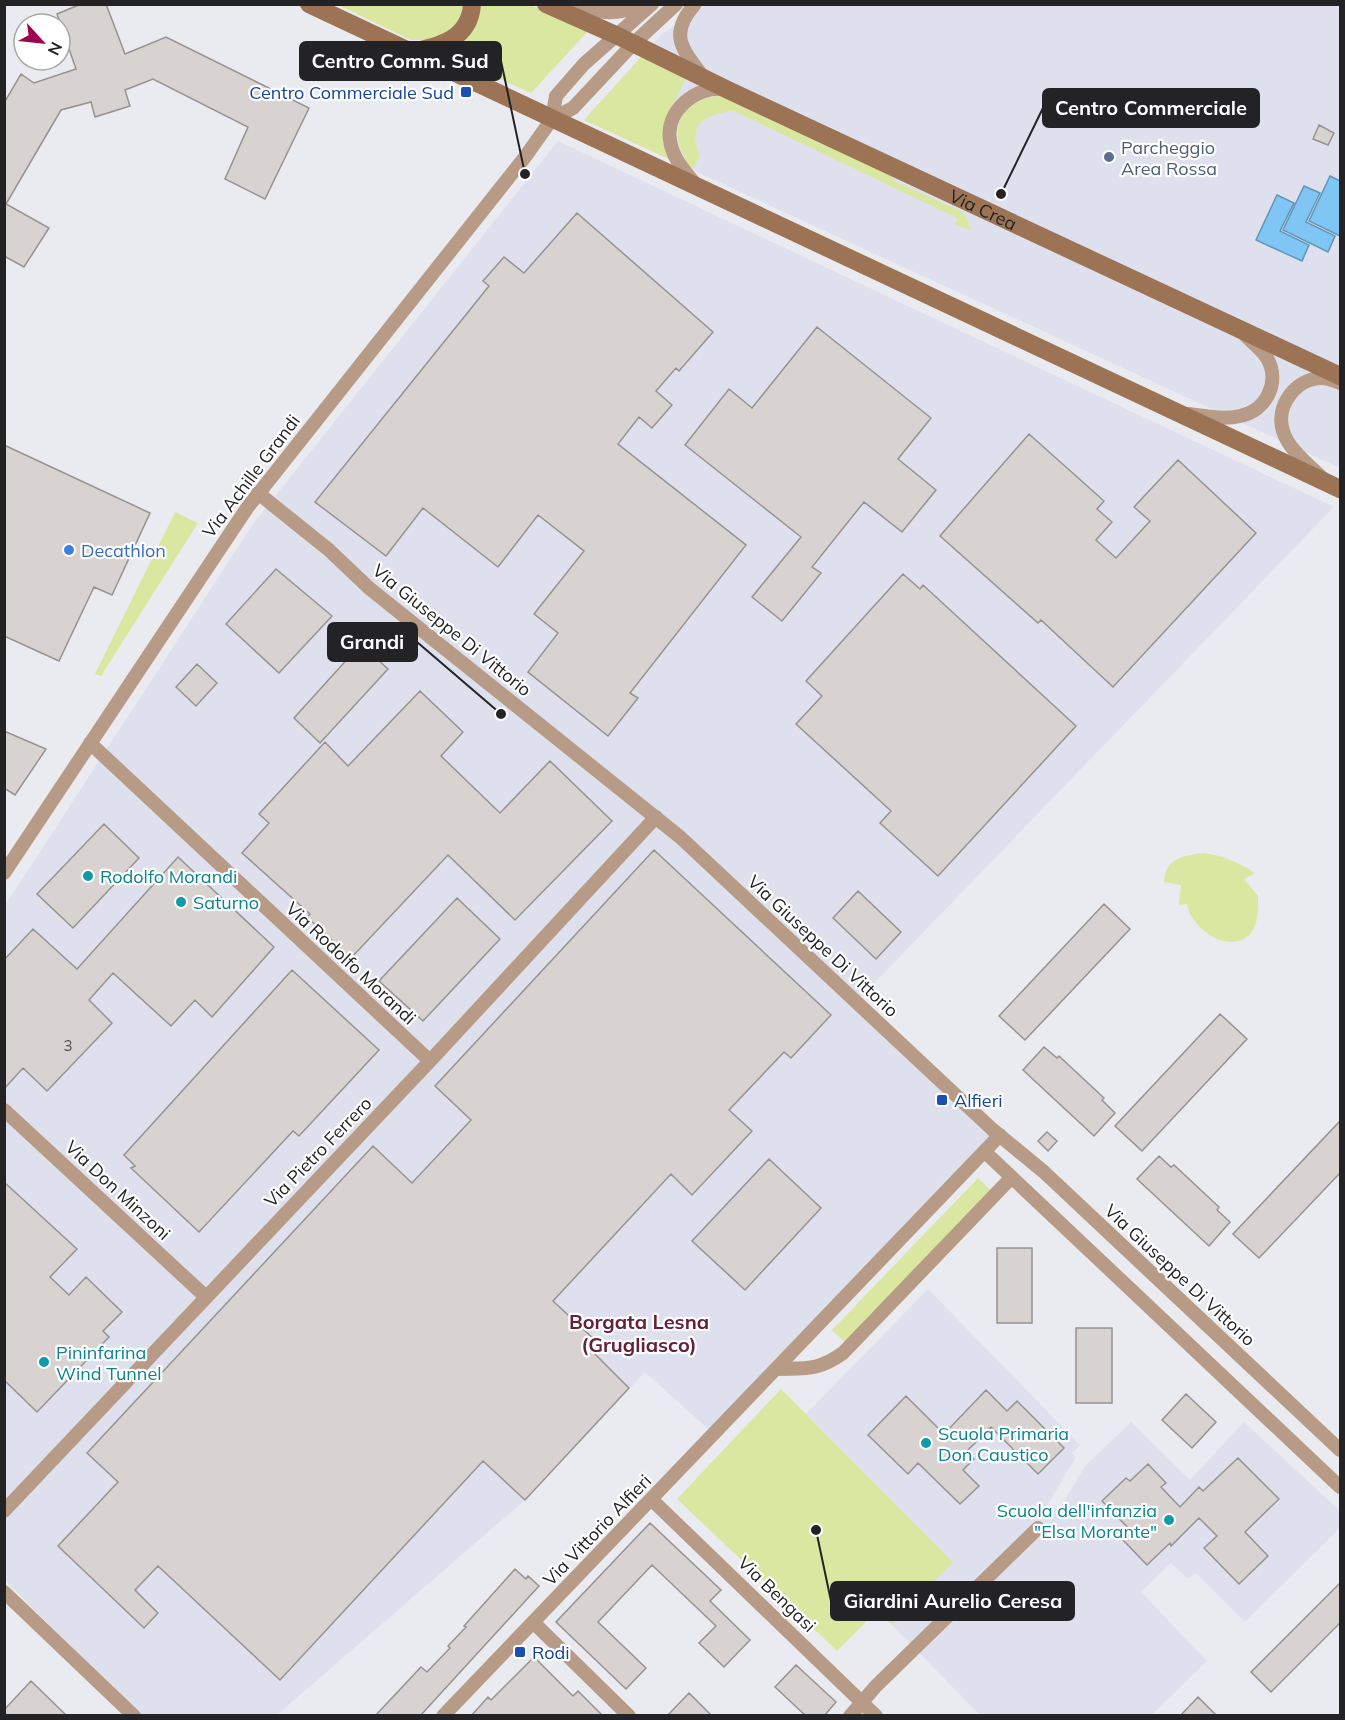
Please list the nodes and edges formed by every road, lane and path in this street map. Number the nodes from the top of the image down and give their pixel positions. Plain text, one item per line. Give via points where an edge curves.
1 (309, 4) edge
2 (472, 4) edge
3 (546, 4) edge
4 (574, 4) edge
5 (644, 4) edge
6 (652, 4) edge
7 (676, 4) edge
8 (695, 4) edge
9 (625, 40) junction
10 (410, 52) junction
11 (704, 78) junction
12 (728, 90) junction
13 (552, 119) junction
14 (697, 187) junction
15 (1238, 328) junction
16 (1341, 376) edge
17 (1341, 383) edge
18 (1180, 413) junction
19 (1333, 485) edge
20 (258, 493) junction
21 (90, 743) junction
22 (656, 817) junction
23 (4, 873) edge
24 (430, 1061) junction
25 (4, 1110) edge
26 (1000, 1135) junction
27 (985, 1152) junction
28 (1011, 1178) junction
29 (206, 1298) junction
30 (776, 1369) junction
31 (1341, 1450) edge
32 (1341, 1487) edge
33 (651, 1499) junction
34 (4, 1511) edge
35 (1038, 1528) dead end
36 (4, 1592) edge
37 (533, 1622) junction
38 (862, 1702) junction
39 (134, 1716) edge
40 (443, 1716) edge
41 (629, 1716) edge
42 (850, 1716) edge
43 (876, 1716) edge

1 - 10 street, Via Crea
2 - 10 street via 458,36 435,47
3 - 9 street, Via Crea
4 - 5 street via 610,13
6 - 9 street
7 - 9 street
8 - 11 street via 682,21 681,42
9 - 11 street, Via Crea
9 - 13 street via 573,108
9 - 13 street via 584,64 556,96
10 - 13 street, Via Crea
11 - 12 street, Via Crea
12 - 14 street, Via Crea via 713,88 686,100 671,126 669,139 674,155
12 - 15 street, Via Crea
13 - 14 street, Via Crea
13 - 20 street, Via Achille Grandi
14 - 18 street, Via Crea
15 - 16 street, Via Crea
15 - 18 street, Via Crea via 1267,357 1271,388 1267,399 1241,416
17 - 19 street, Via Crea via 1324,378 1304,382 1287,398 1281,419 1288,442
18 - 19 street, Via Crea
20 - 21 street, Via Achille Grandi
20 - 22 street, Via Giuseppe Di Vittorio via 386,602
21 - 23 street, Via Achille Grandi
21 - 24 street, Via Rodolfo Morandi
22 - 24 street, Via Pietro Ferrero
22 - 26 street, Via Giuseppe Di Vittorio
24 - 29 street, Via Pietro Ferrero
25 - 29 street, Via Don Minzoni
26 - 27 street, Via Vittorio Alfieri
26 - 31 street, Via Giuseppe Di Vittorio
27 - 28 street
27 - 30 street, Via Vittorio Alfieri
28 - 30 street via 843,1353 815,1368
28 - 32 street
29 - 34 street, Via Pietro Ferrero
30 - 33 street, Via Vittorio Alfieri
33 - 37 street, Via Vittorio Alfieri
33 - 38 street, Via Bengasi
35 - 38 street
36 - 39 street
37 - 40 street, Via Vittorio Alfieri
37 - 41 street
38 - 42 street
38 - 43 street, Via Bengasi

